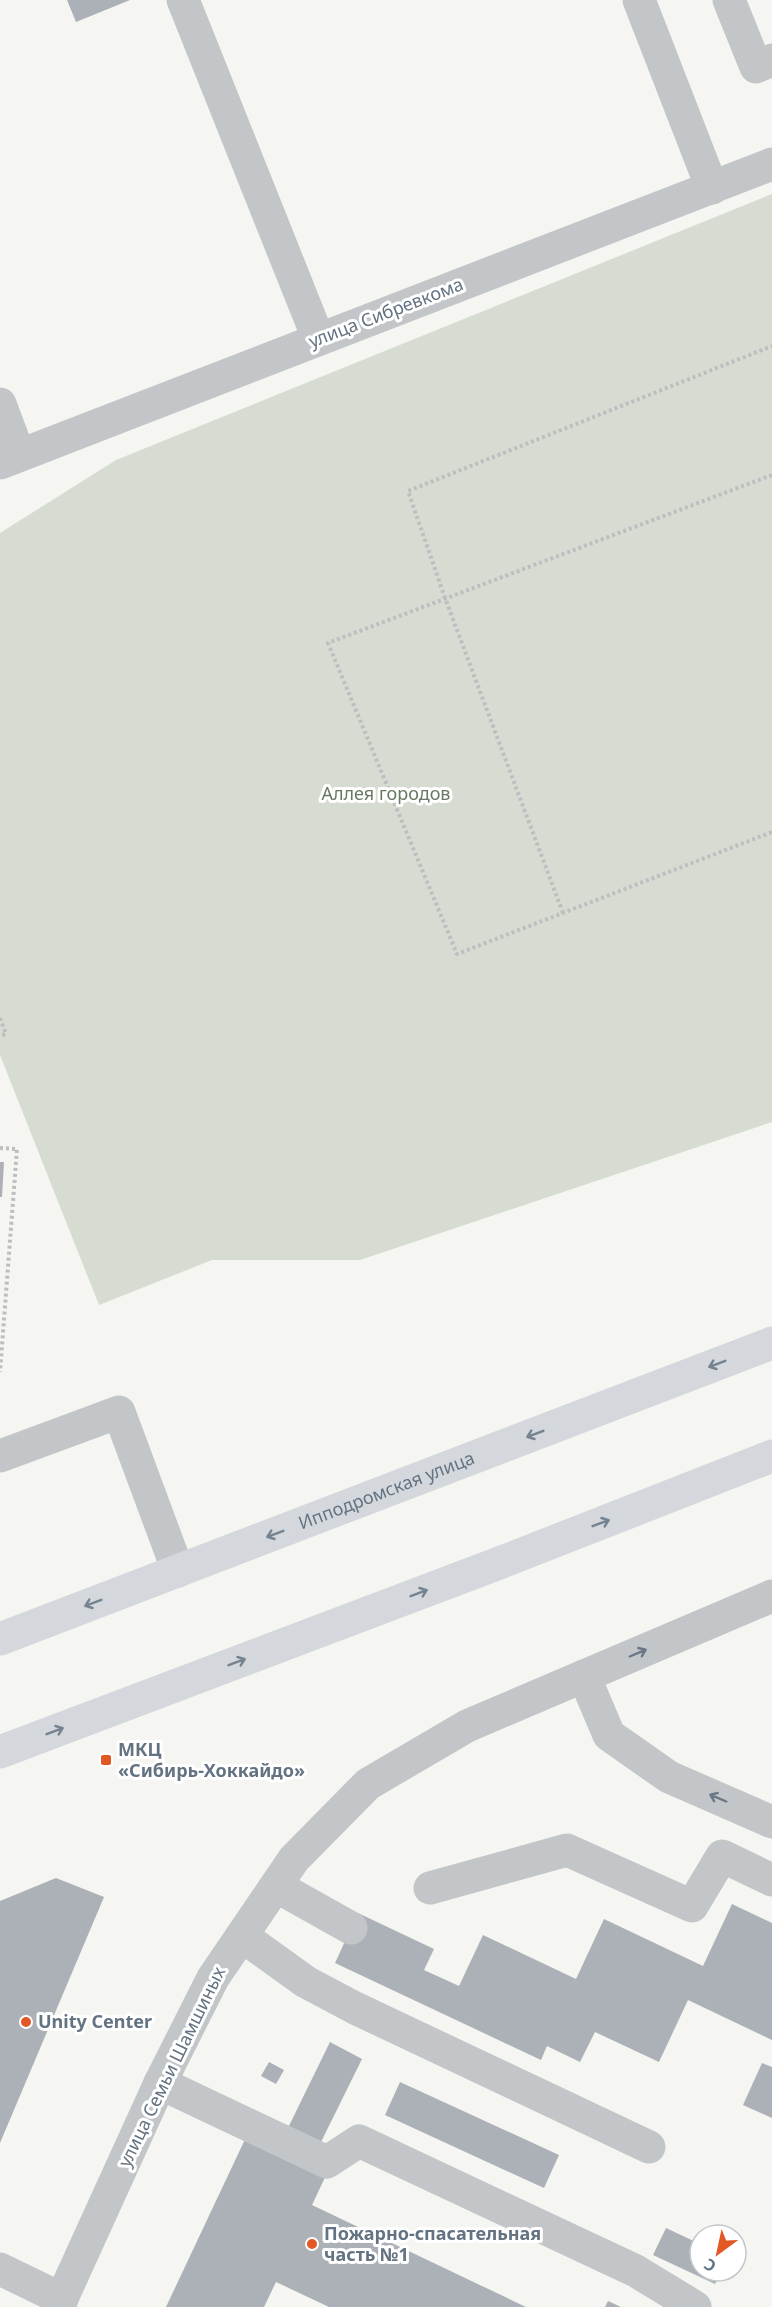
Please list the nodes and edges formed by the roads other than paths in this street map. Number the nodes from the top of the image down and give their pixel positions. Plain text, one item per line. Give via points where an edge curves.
1 (183, 0) edge
2 (639, 0) edge
3 (729, 0) edge
4 (772, 60) edge
5 (772, 164) edge
6 (712, 188) junction
7 (318, 338) junction
8 (0, 404) edge
9 (10, 459) edge
10 (772, 1343) edge
11 (0, 1456) edge
12 (772, 1456) edge
13 (178, 1570) junction
14 (772, 1596) edge
15 (0, 1639) edge
16 (584, 1676) junction
17 (0, 1752) edge
18 (772, 1822) edge
19 (772, 1880) edge
20 (276, 1886) junction
21 (430, 1888) dead end
22 (351, 1928) dead end
23 (242, 1936) junction
24 (160, 2083) junction
25 (649, 2146) dead end
26 (0, 2269) edge
27 (60, 2303) edge
28 (695, 2307) edge

1 - 7 street
2 - 6 street
3 - 4 street via 756,67
5 - 6 street, улица Сибревкома
6 - 7 street, улица Сибревкома
7 - 9 street, улица Сибревкома
8 - 9 street
10 -> 13 highway, Ипподромская улица
11 - 13 street via 118,1412
17 -> 12 highway
13 -> 15 highway, Ипподромская улица
16 -> 14 street, улица Семьи Шамшиных
18 -> 16 street via 669,1777 609,1734
16 - 20 street, улица Семьи Шамшиных via 467,1726 368,1784 294,1859
19 - 21 street via 722,1856 692,1906 567,1850
20 - 22 street
20 - 23 street, улица Семьи Шамшиных
23 - 24 street, улица Семьи Шамшиных via 213,1978
23 - 25 street via 306,1982 355,2008
24 - 27 street, улица Семьи Шамшиных
24 - 28 street via 327,2162 358,2141 636,2271
26 - 27 street

